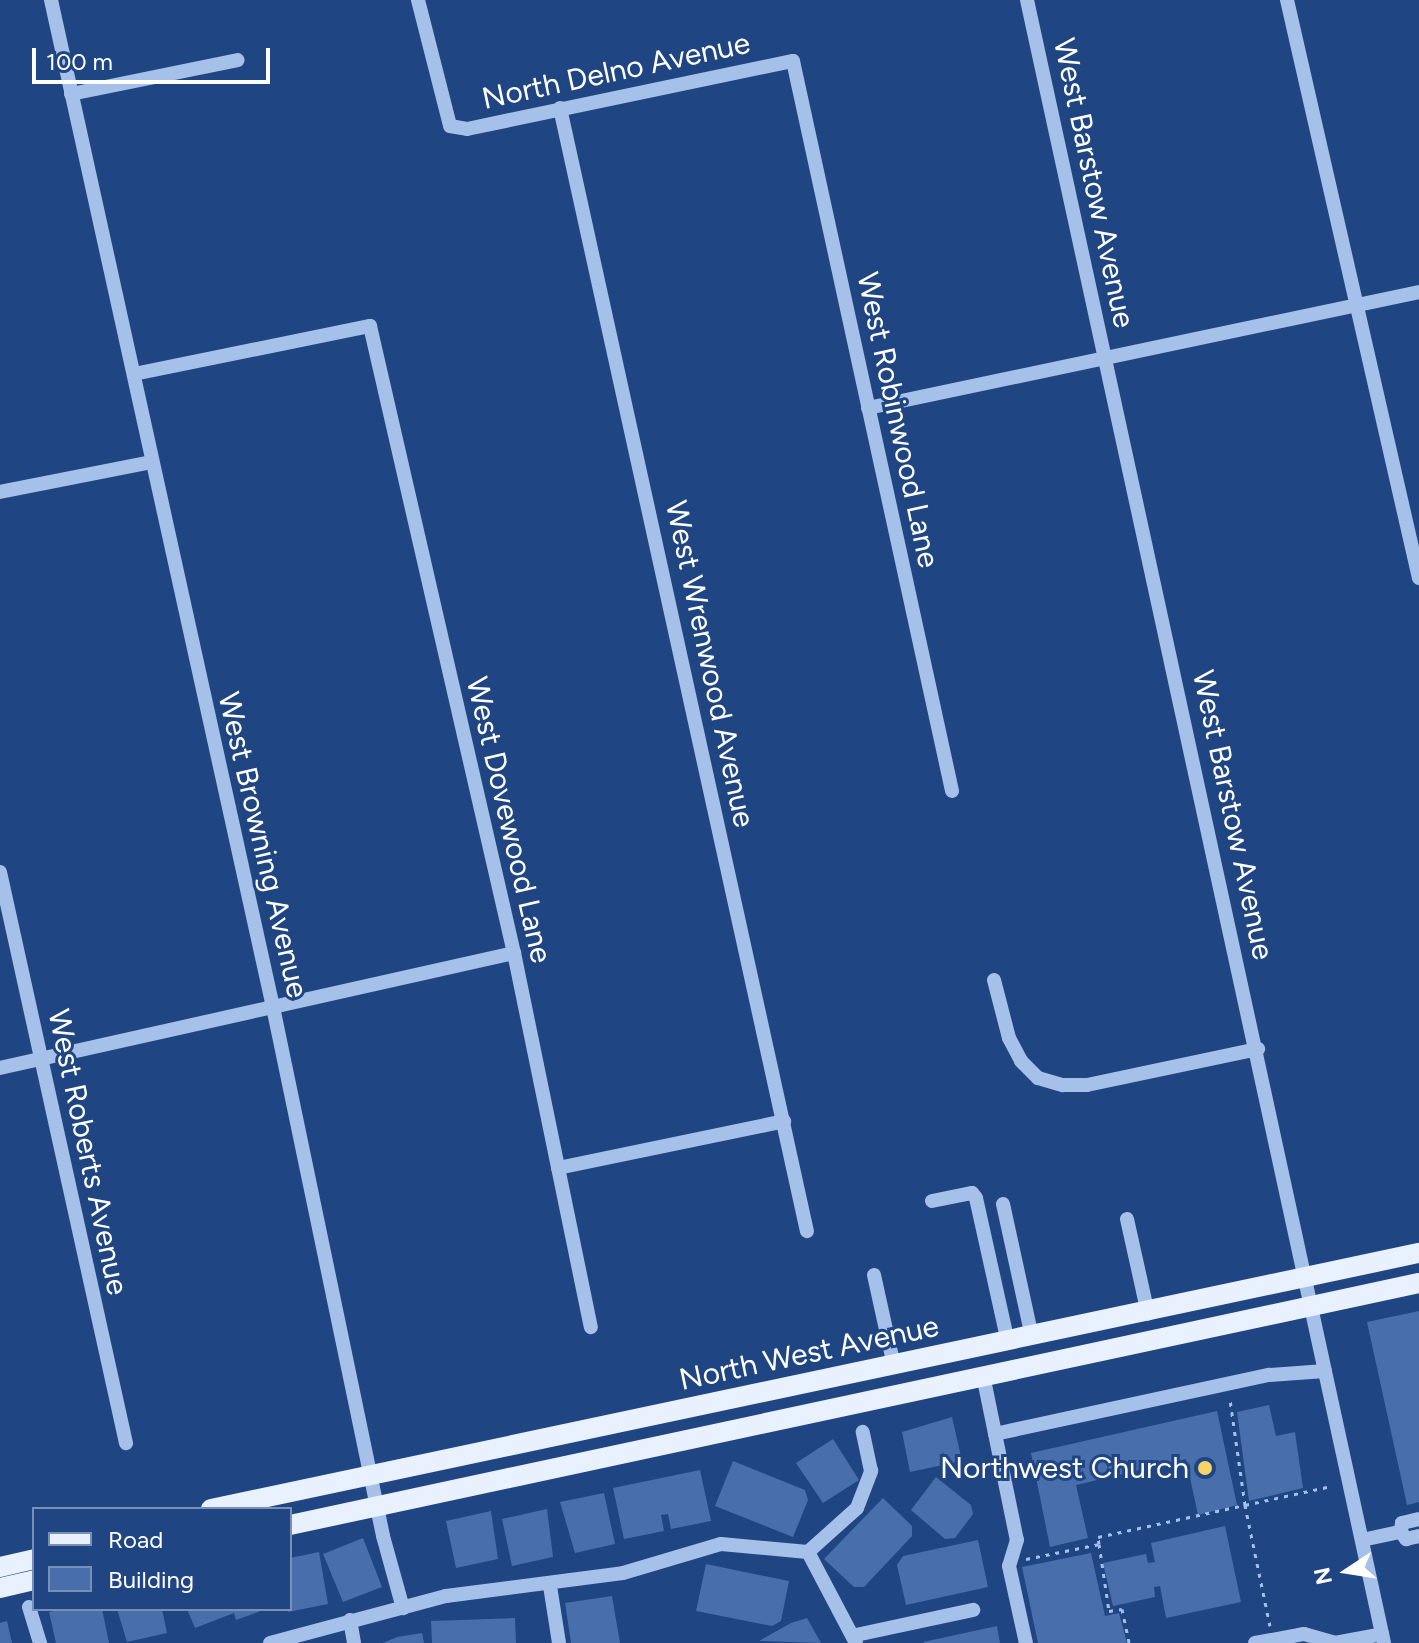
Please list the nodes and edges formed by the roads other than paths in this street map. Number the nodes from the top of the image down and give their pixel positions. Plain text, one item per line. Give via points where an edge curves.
1 (51, 0) edge
2 (418, 0) edge
3 (1027, 0) edge
4 (1287, 0) edge
5 (238, 60) dead end
6 (793, 61) joint
7 (71, 94) junction
8 (560, 108) junction
9 (1419, 292) edge
10 (1354, 306) junction
11 (1106, 357) junction
12 (134, 374) junction
13 (868, 408) junction
14 (151, 462) junction
15 (0, 492) edge
16 (1419, 578) edge
17 (952, 791) dead end
18 (0, 872) edge
19 (514, 953) junction
20 (994, 980) dead end
21 (273, 1007) junction
22 (1258, 1049) junction
23 (41, 1059) junction
24 (0, 1068) edge
25 (784, 1121) junction
26 (558, 1168) junction
27 (932, 1201) dead end
28 (1003, 1204) dead end
29 (1127, 1219) dead end
30 (807, 1231) dead end
31 (1419, 1253) edge
32 (874, 1275) dead end
33 (1305, 1277) junction
34 (1419, 1283) edge
35 (1311, 1305) junction
36 (1148, 1314) junction
37 (591, 1327) dead end
38 (1032, 1337) junction
39 (1008, 1342) junction
40 (894, 1366) junction
41 (1325, 1371) junction
42 (983, 1375) junction
43 (863, 1432) dead end
44 (995, 1434) junction
45 (126, 1443) dead end
46 (371, 1475) junction
47 (377, 1506) junction
48 (220, 1507) edge
49 (1419, 1519) edge
50 (292, 1525) edge
51 (1401, 1532) junction
52 (1419, 1536) edge
53 (1362, 1540) junction
54 (32, 1547) edge
55 (808, 1552) junction
56 (0, 1554) edge
57 (32, 1559) edge
58 (0, 1567) edge
59 (32, 1580) edge
60 (550, 1586) junction
61 (0, 1588) edge
62 (29, 1607) dead end
63 (403, 1608) junction
64 (973, 1610) dead end
65 (350, 1620) junction
66 (1383, 1638) edge
67 (856, 1639) edge
68 (40, 1643) edge
69 (270, 1643) edge
70 (354, 1643) edge
71 (559, 1643) edge
72 (1026, 1643) edge
73 (1255, 1643) edge

1 - 7 street, West Browning Avenue
2 - 8 street, North Delno Avenue via 450,126 467,129
3 - 11 street, West Barstow Avenue
4 - 10 street
5 - 7 street
6 - 8 street, North Delno Avenue
6 - 13 street, West Robinwood Lane
7 - 12 street, West Browning Avenue
8 - 25 street, West Wrenwood Avenue
9 - 10 street
10 - 11 street
10 - 16 street
11 - 13 street
11 - 22 street, West Barstow Avenue
12 - 14 street, West Browning Avenue
12 - 19 street, West Dovewood Lane via 370,326
13 - 17 street, West Robinwood Lane
14 - 15 street
14 - 21 street, West Browning Avenue
18 - 23 street, West Roberts Avenue
19 - 21 street
19 - 26 street, West Dovewood Lane
20 - 22 street via 1009,1038 1021,1061 1038,1078 1063,1085 1087,1085
21 - 23 street
21 - 46 street, West Browning Avenue
22 - 33 street, West Barstow Avenue
23 - 24 street
23 - 45 street, West Roberts Avenue
25 - 26 street
25 - 30 street, West Wrenwood Avenue
26 - 37 street, West Dovewood Lane
27 - 39 street via 972,1193 976,1198
28 - 38 street
29 - 36 street
31 - 33 main road, North West Avenue
32 - 40 street
33 - 35 street, West Barstow Avenue
33 - 36 main road, North West Avenue
34 - 35 main road, North West Avenue
35 - 41 street, West Barstow Avenue
35 - 42 main road, North West Avenue
36 - 38 main road, North West Avenue
38 - 39 main road, North West Avenue
39 - 40 main road, North West Avenue
40 - 46 main road, North West Avenue
41 - 44 street via 1227,1384
41 - 53 street, West Barstow Avenue
42 - 44 street
42 - 47 main road, North West Avenue
43 - 55 street via 871,1471 857,1508
44 - 72 street via 1017,1540 1010,1562
46 - 47 street, West Browning Avenue
46 - 48 main road, North West Avenue
47 - 50 main road, North West Avenue
47 - 63 street, West Browning Avenue
49 - 51 street via 1402,1523
51 - 52 street via 1406,1539
51 - 53 street
53 - 66 street, West Barstow Avenue
54 - 56 main road
55 - 60 street via 721,1544 623,1573
55 - 67 street
57 - 58 main road
59 - 61 main road
60 - 63 street via 446,1596
60 - 71 street
62 - 68 street
63 - 65 street
64 - 67 street
65 - 69 street
65 - 70 street
66 - 73 street via 1335,1643 1311,1634

